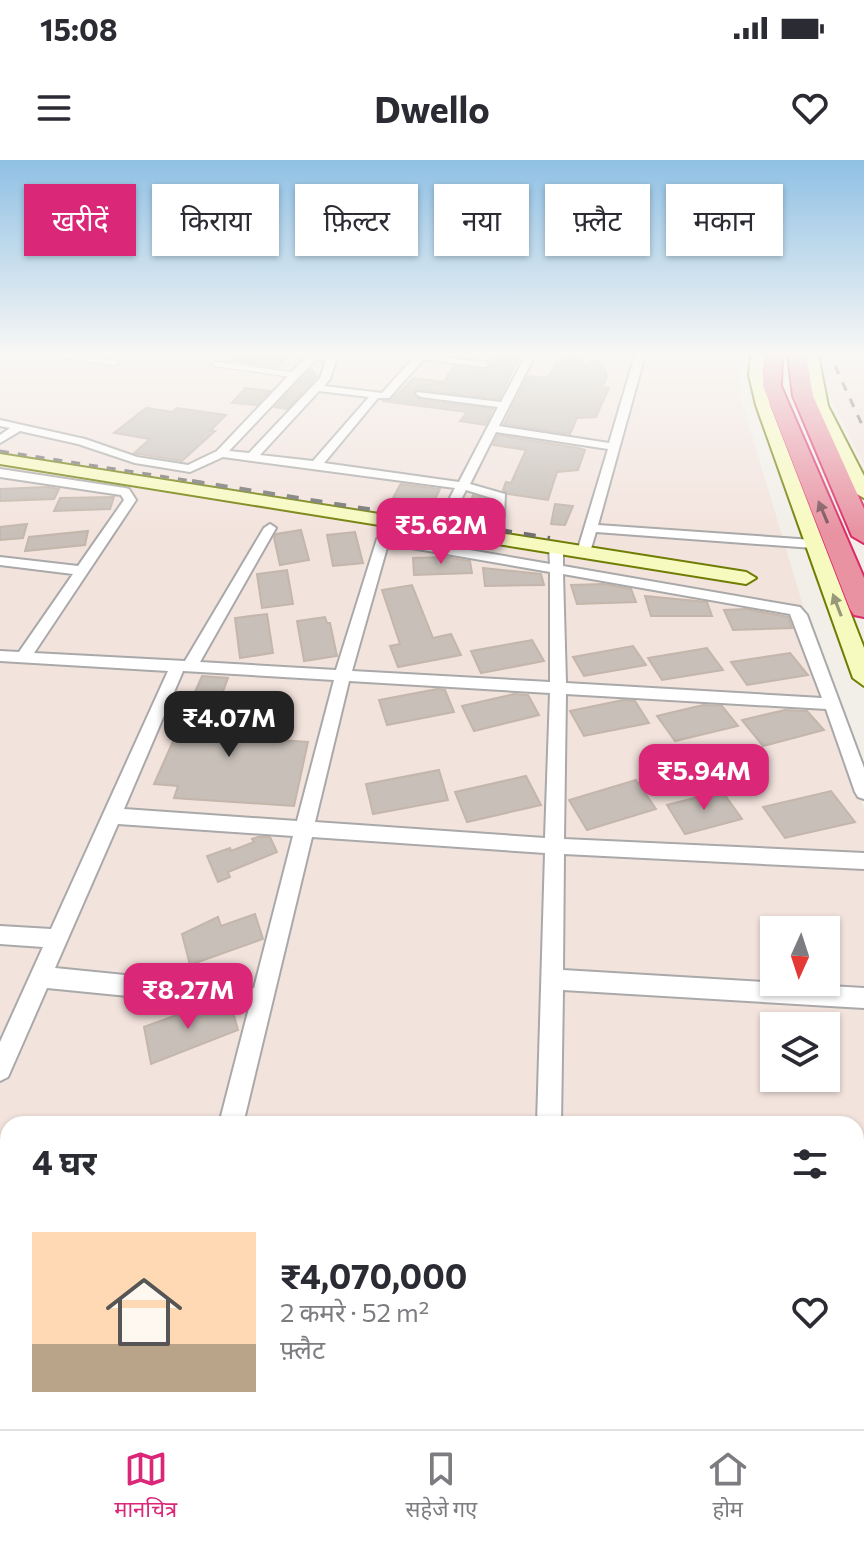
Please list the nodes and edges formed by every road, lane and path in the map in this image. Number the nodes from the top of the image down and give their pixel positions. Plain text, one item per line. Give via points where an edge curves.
1 (258, 414) edge
2 (292, 414) edge
3 (359, 414) edge
4 (498, 414) edge
5 (624, 414) edge
6 (766, 414) edge
7 (784, 414) edge
8 (811, 414) edge
9 (825, 414) edge
10 (0, 423) edge
11 (20, 426) junction
12 (491, 428) junction
13 (0, 440) edge
14 (615, 447) junction
15 (221, 453) junction
16 (252, 457) junction
17 (0, 459) edge
18 (315, 466) junction
19 (0, 473) edge
20 (463, 486) junction
21 (864, 493) edge
22 (498, 516) dead end
23 (270, 528) dead end
24 (593, 528) junction
25 (440, 529) junction
26 (864, 536) edge
27 (813, 544) junction
28 (556, 547) junction
29 (584, 552) junction
30 (0, 561) edge
31 (557, 569) junction
32 (82, 571) junction
33 (746, 578) dead end
34 (864, 609) edge
35 (0, 656) edge
36 (23, 657) junction
37 (184, 666) junction
38 (343, 674) junction
39 (864, 678) edge
40 (558, 687) junction
41 (834, 704) junction
42 (864, 792) edge
43 (113, 816) junction
44 (303, 829) junction
45 (555, 846) junction
46 (864, 861) edge
47 (0, 935) edge
48 (59, 939) junction
49 (42, 977) junction
50 (552, 979) junction
51 (864, 998) edge
52 (261, 999) junction
53 (0, 1069) edge
54 (233, 1116) edge
55 (549, 1116) edge

1 - 15 street
2 - 16 street
3 - 18 street
4 - 12 street
5 - 14 street
6 - 27 main road
34 -> 7 highway
8 - 26 highway
9 - 21 main road
10 - 11 street
11 - 13 street
11 - 15 street via 172,468 200,465
12 - 14 street
12 - 20 street
14 - 24 street
15 - 16 street
16 - 18 street
17 - 25 main road
18 - 20 street via 363,468
19 - 32 street via 125,492 130,500
20 - 22 street via 499,495
20 - 25 street
23 - 37 street
24 - 27 street
24 - 29 street
25 - 28 main road
39 -> 27 main road
28 - 29 main road
28 - 31 street
29 - 33 main road
30 - 32 street
31 - 38 street via 383,539
31 - 40 street
31 - 41 street via 792,608 800,615
32 - 36 street
35 - 36 street
36 - 37 street
37 - 38 street
37 - 43 street
38 - 40 street
38 - 44 street
40 - 41 street
40 - 45 street
41 - 42 street
43 - 44 street
43 - 48 street
44 - 45 street
44 - 52 street
45 - 46 street
45 - 50 street
47 - 48 street
48 - 49 street
49 - 52 street
49 - 53 street
50 - 51 street
50 - 55 street
52 - 54 street

